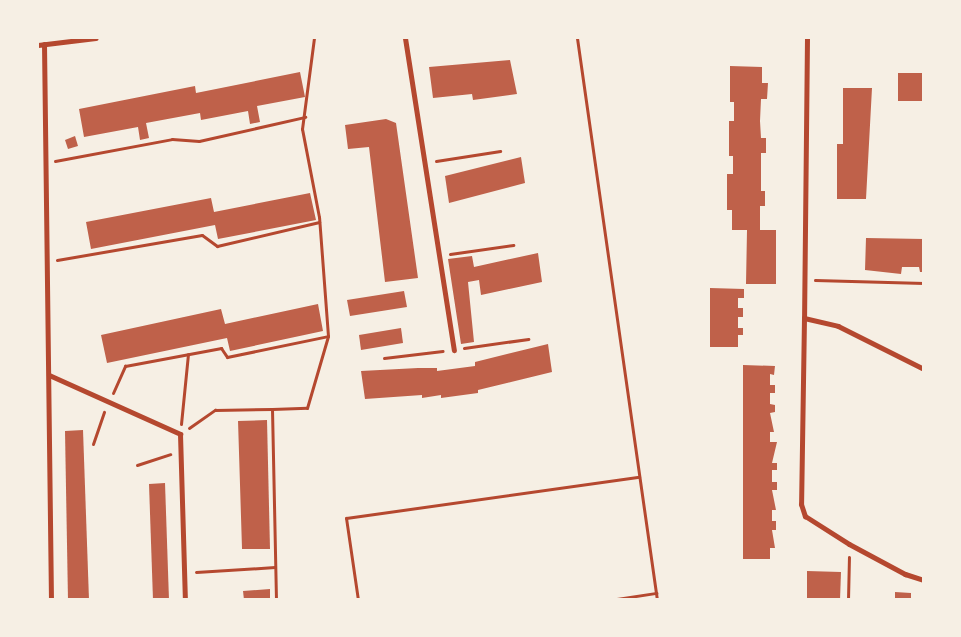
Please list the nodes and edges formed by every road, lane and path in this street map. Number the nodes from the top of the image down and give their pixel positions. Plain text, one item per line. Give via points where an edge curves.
1 (96, 38) edge
2 (314, 38) edge
3 (405, 38) edge
4 (577, 38) edge
5 (807, 38) edge
6 (44, 44) junction
7 (38, 45) edge
8 (304, 117) junction
9 (500, 151) dead end
10 (425, 162) junction
11 (46, 163) junction
12 (320, 222) junction
13 (513, 245) dead end
14 (439, 256) junction
15 (47, 261) junction
16 (804, 280) junction
17 (924, 283) edge
18 (804, 318) junction
19 (328, 336) junction
20 (528, 339) dead end
21 (454, 350) junction
22 (188, 354) junction
23 (384, 358) dead end
24 (924, 369) edge
25 (48, 375) junction
26 (108, 402) junction
27 (272, 409) junction
28 (180, 434) junction
29 (93, 444) dead end
30 (162, 454) dead end
31 (137, 465) dead end
32 (639, 477) junction
33 (849, 544) junction
34 (275, 567) junction
35 (184, 573) junction
36 (924, 580) edge
37 (656, 593) junction
38 (51, 600) edge
39 (185, 600) edge
40 (276, 600) edge
41 (358, 600) edge
42 (610, 600) edge
43 (657, 600) edge
44 (848, 600) edge

1 - 6 street
2 - 8 path
3 - 10 street
4 - 32 path
5 - 16 street
6 - 7 street
6 - 11 street
8 - 11 path via 199,141 172,139
8 - 12 path via 302,130
9 - 10 path
10 - 14 street
11 - 15 street
12 - 15 path via 217,246 202,234
12 - 19 path
13 - 14 path
14 - 21 street
15 - 25 street
16 - 17 path
16 - 18 street
18 - 24 street via 838,326
18 - 33 street via 801,504 805,516
19 - 22 path via 227,357 221,348
19 - 27 path via 307,408
20 - 21 path
21 - 23 path
22 - 26 path via 125,366
22 - 28 path
25 - 26 street
25 - 38 street
26 - 28 street
26 - 29 path
27 - 28 path via 215,410
27 - 34 path
28 - 35 street
30 - 31 path
32 - 37 path
32 - 41 path via 346,518
33 - 36 street
33 - 44 path
34 - 35 path
34 - 40 path
35 - 39 street
37 - 42 path
37 - 43 path

